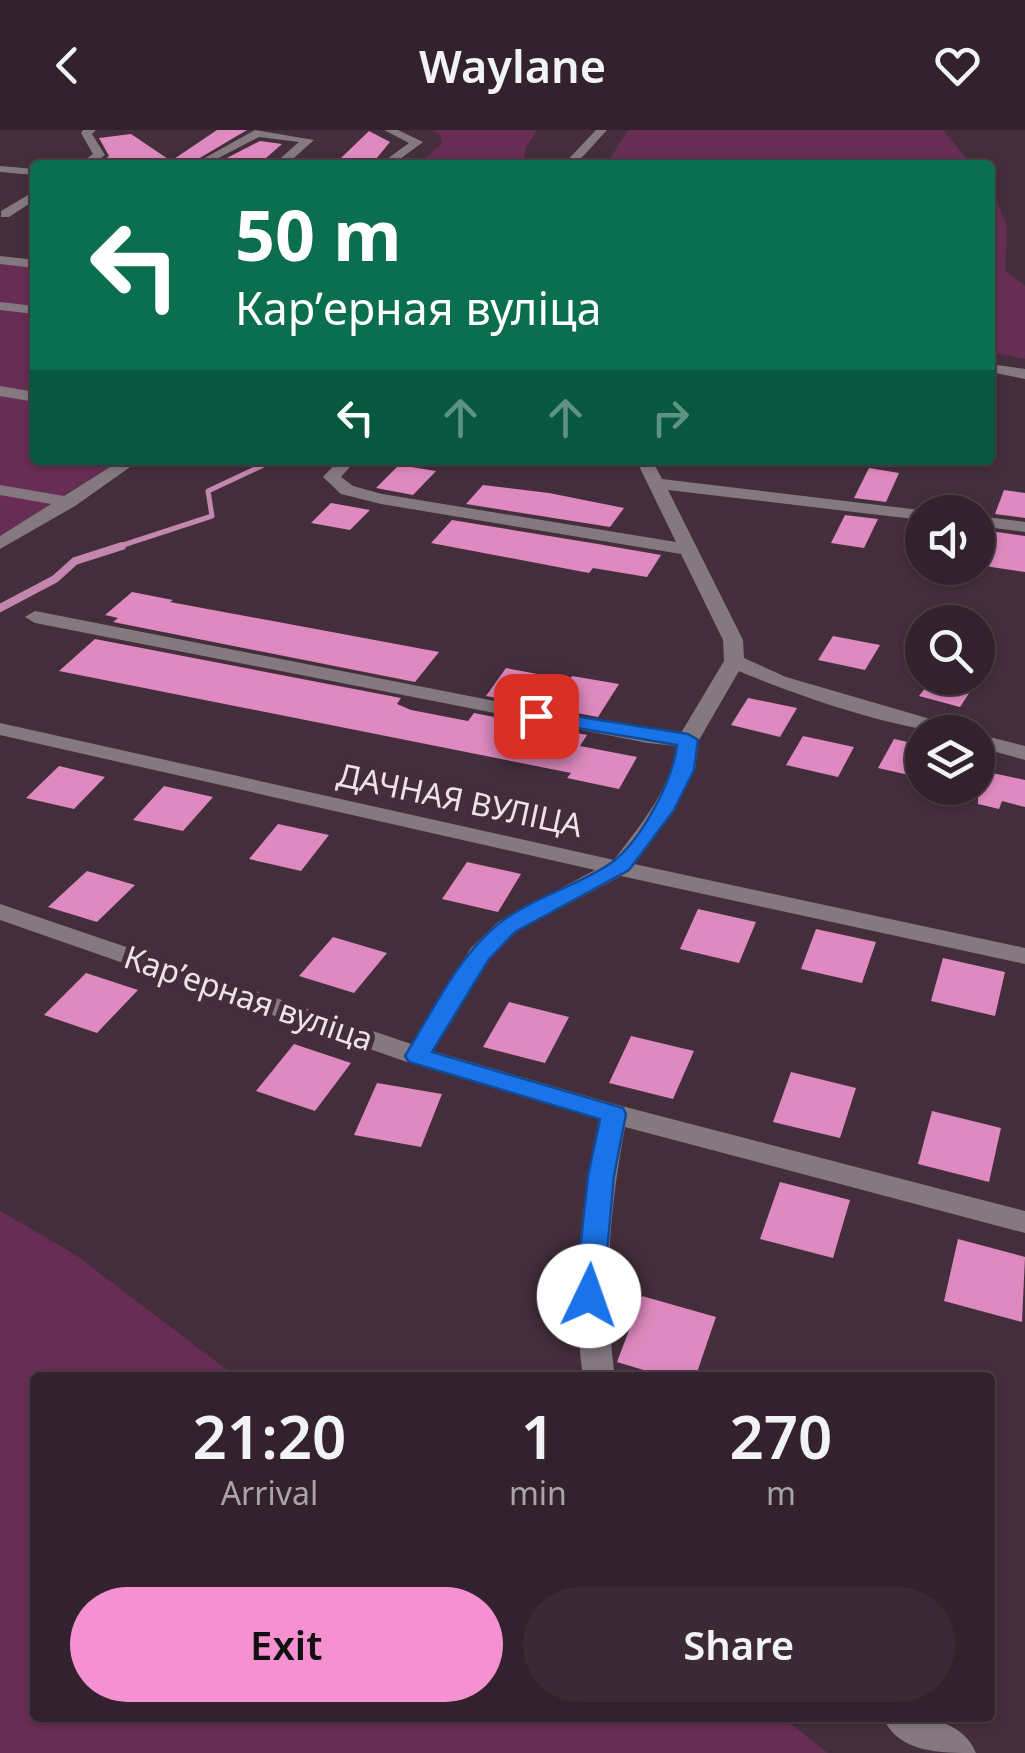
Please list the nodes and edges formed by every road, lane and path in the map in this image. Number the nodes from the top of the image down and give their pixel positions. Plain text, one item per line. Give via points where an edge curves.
1 (91, 130) edge
2 (389, 130) edge
3 (602, 130) edge
4 (260, 132) edge
5 (92, 160) edge
6 (205, 160) edge
7 (285, 160) edge
8 (392, 160) edge
9 (574, 160) edge
10 (0, 169) edge
11 (30, 172) edge
12 (30, 198) edge
13 (2, 210) edge
14 (30, 216) edge
15 (0, 260) edge
16 (30, 263) edge
17 (0, 306) edge
18 (30, 309) edge
19 (995, 369) edge
20 (1025, 374) edge
21 (0, 392) edge
22 (30, 395) edge
23 (124, 465) edge
24 (343, 465) edge
25 (647, 465) edge
26 (658, 484) junction
27 (0, 490) edge
28 (69, 502) junction
29 (905, 513) edge
30 (995, 523) edge
31 (1025, 527) edge
32 (0, 544) edge
33 (689, 550) junction
34 (35, 617) dead end
35 (734, 661) junction
36 (905, 719) edge
37 (0, 729) edge
38 (688, 740) junction
39 (995, 744) edge
40 (1025, 752) edge
41 (621, 866) junction
42 (0, 912) edge
43 (1025, 956) edge
44 (417, 1056) junction
45 (614, 1114) junction
46 (1025, 1222) edge
47 (598, 1372) edge
48 (908, 1722) edge
49 (956, 1753) edge

1 - 5 street via 86,133 99,155
2 - 8 street via 417,142
3 - 9 street
4 - 6 street
4 - 7 street via 308,140
10 - 11 street
12 - 13 street
13 - 14 street
15 - 16 street
17 - 18 street
19 - 20 street
21 - 22 street
23 - 28 street
24 - 33 street via 331,477 347,490 381,499
25 - 26 street
26 - 29 street
26 - 33 street
27 - 28 street
28 - 32 street
30 - 31 street
33 - 35 street via 734,640
34 - 38 street
35 - 36 street
35 - 38 street
37 - 41 street, ДАЧНАЯ ВУЛІЦА
38 - 41 street via 684,770 663,810
39 - 40 street
41 - 43 street, ДАЧНАЯ ВУЛІЦА
41 - 44 street via 507,928 480,954
42 - 44 street, Карʼерная вуліца
44 - 45 street, Карʼерная вуліца
45 - 46 street, Карʼерная вуліца
45 - 47 street via 589,1268
48 - 49 street

